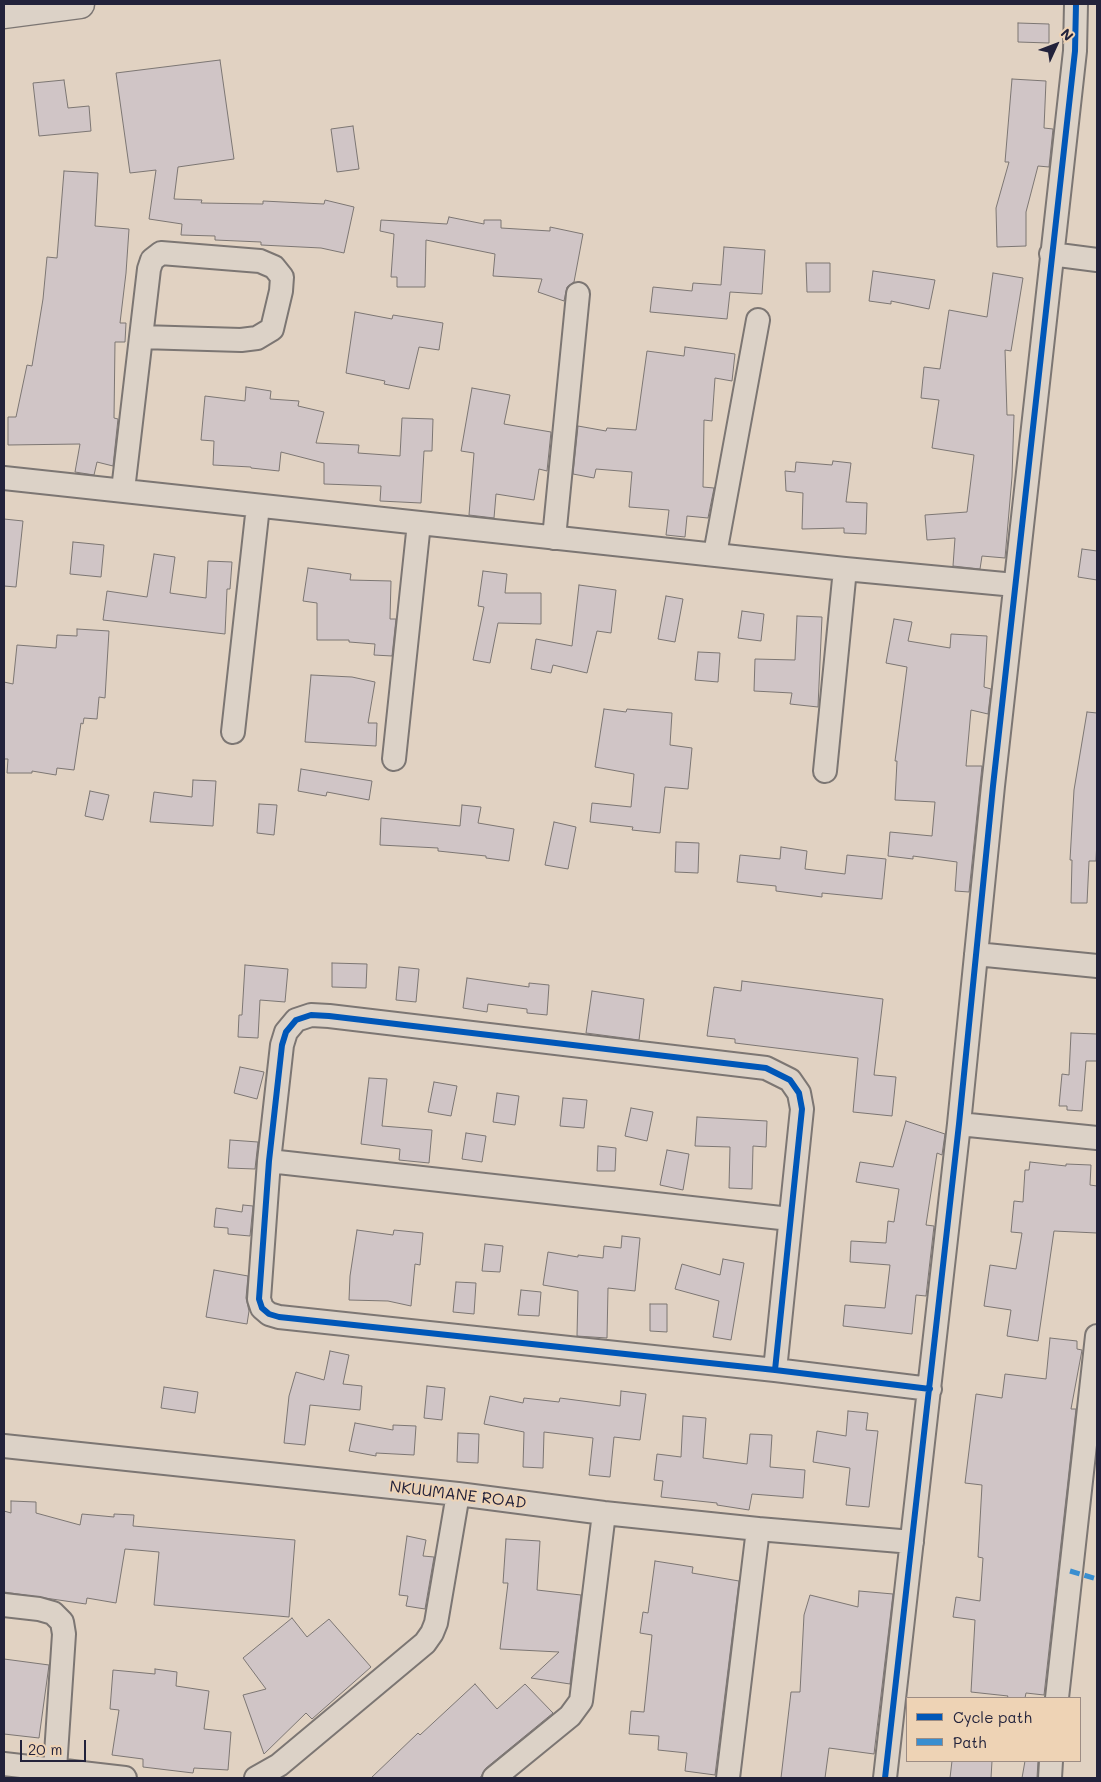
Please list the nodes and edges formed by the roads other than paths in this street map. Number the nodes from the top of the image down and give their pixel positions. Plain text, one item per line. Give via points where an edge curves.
1 (80, 4) edge
2 (1076, 4) edge
3 (4, 14) edge
4 (1051, 254) junction
5 (1097, 260) edge
6 (578, 294) dead end
7 (758, 320) dead end
8 (141, 337) junction
9 (4, 478) edge
10 (123, 490) junction
11 (258, 506) junction
12 (419, 523) junction
13 (554, 538) junction
14 (715, 554) junction
15 (845, 569) junction
16 (1015, 585) junction
17 (233, 732) dead end
18 (394, 759) dead end
19 (825, 771) dead end
20 (976, 954) junction
21 (1097, 966) edge
22 (959, 1124) junction
23 (1097, 1138) edge
24 (270, 1161) junction
25 (790, 1219) junction
26 (1097, 1336) edge
27 (775, 1370) junction
28 (930, 1389) junction
29 (4, 1446) edge
30 (458, 1494) junction
31 (604, 1513) junction
32 (758, 1529) junction
33 (912, 1542) junction
34 (4, 1605) edge
35 (1058, 1697) edge
36 (1052, 1762) edge
37 (4, 1764) edge
38 (55, 1769) junction
39 (125, 1778) edge
40 (256, 1778) edge
41 (494, 1778) edge
42 (728, 1778) edge
43 (885, 1778) edge
44 (1050, 1778) edge

1 - 3 street
2 - 4 street via 1075,51
4 - 5 street
4 - 16 street
6 - 13 street
7 - 14 street
8 - 8 street via 256,338 272,329 282,277 274,267 260,261 161,253 152,260 149,269
8 - 10 street
9 - 10 street
10 - 11 street
11 - 12 street
11 - 17 street
12 - 13 street
12 - 18 street
13 - 14 street
14 - 15 street
15 - 16 street
15 - 19 street
16 - 20 street
20 - 21 street
20 - 22 street
22 - 23 street
22 - 28 street
24 - 25 street
24 - 25 street via 286,1032 296,1020 311,1014 329,1016 778,1072 790,1080 802,1109
24 - 27 street via 259,1299 269,1314
25 - 27 street
26 - 35 street
27 - 28 street
28 - 33 street
29 - 30 street, NKUUMANE ROAD
30 - 31 street, NKUUMANE ROAD
30 - 40 street via 432,1633 279,1764
31 - 32 street, NKUUMANE ROAD
31 - 41 street via 581,1701 570,1716
32 - 33 street, NKUUMANE ROAD
32 - 42 street
33 - 43 street
34 - 38 street via 53,1613 62,1622 64,1634
36 - 44 street
37 - 38 street
38 - 39 street

